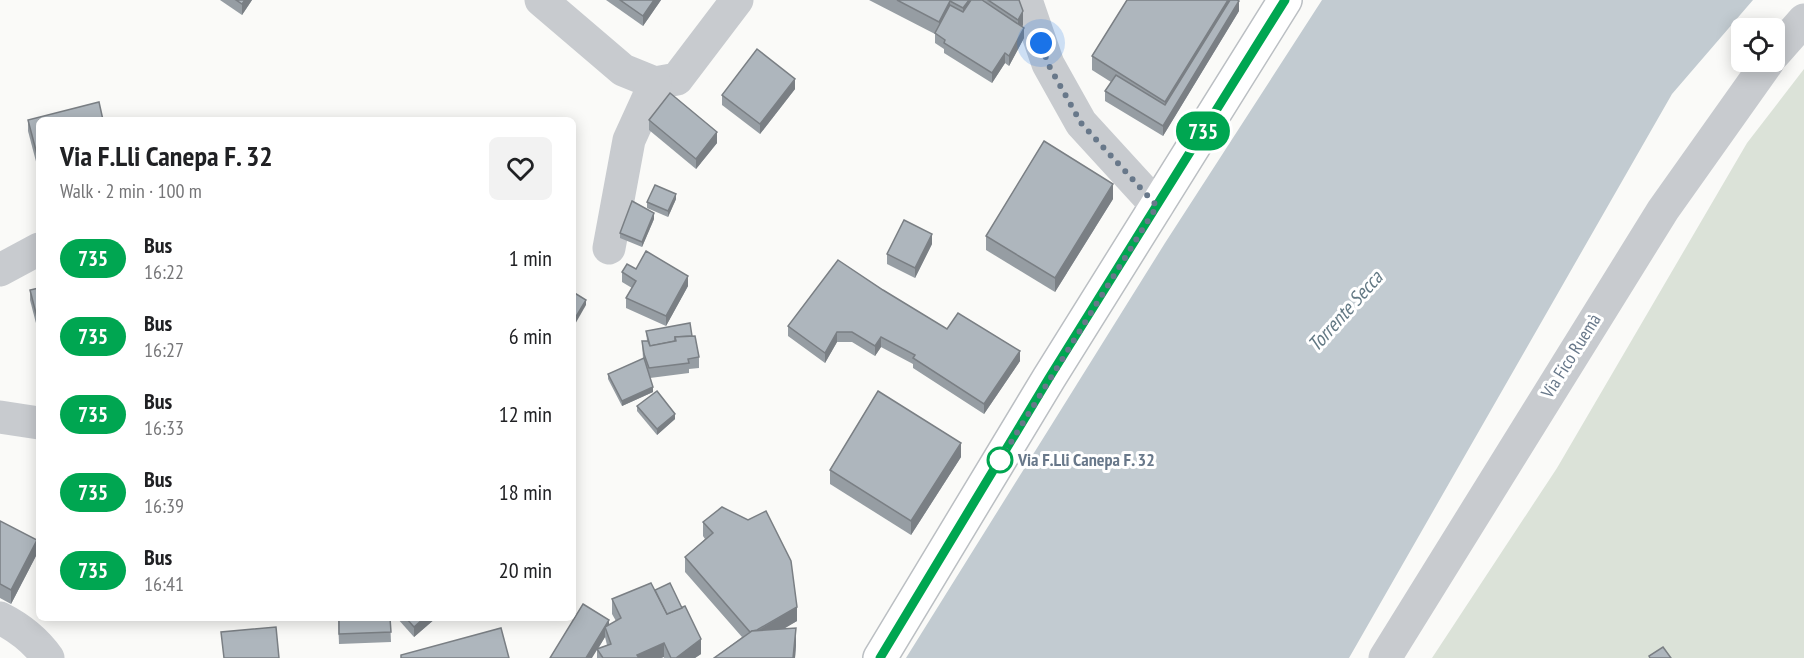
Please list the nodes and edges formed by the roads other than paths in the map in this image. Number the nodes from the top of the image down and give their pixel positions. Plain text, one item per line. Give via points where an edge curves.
1 (541, 0) edge
2 (737, 0) edge
3 (1026, 0) edge
4 (1285, 0) edge
5 (1804, 20) edge
6 (1785, 42) edge
7 (1761, 72) edge
8 (655, 84) junction
9 (1157, 206) junction
10 (609, 248) dead end
11 (36, 250) edge
12 (0, 270) edge
13 (0, 417) edge
14 (36, 423) edge
15 (0, 618) edge
16 (48, 658) edge
17 (880, 658) edge
18 (1385, 658) edge

1 - 8 street via 622,70
2 - 8 street via 677,79
3 - 9 street via 1048,64 1081,123
4 - 9 main road
5 - 6 street
7 - 18 street, Via Fico Ruemà via 1663,210
8 - 10 street via 629,140
9 - 17 main road
11 - 12 street
13 - 14 street
15 - 16 street via 15,626

